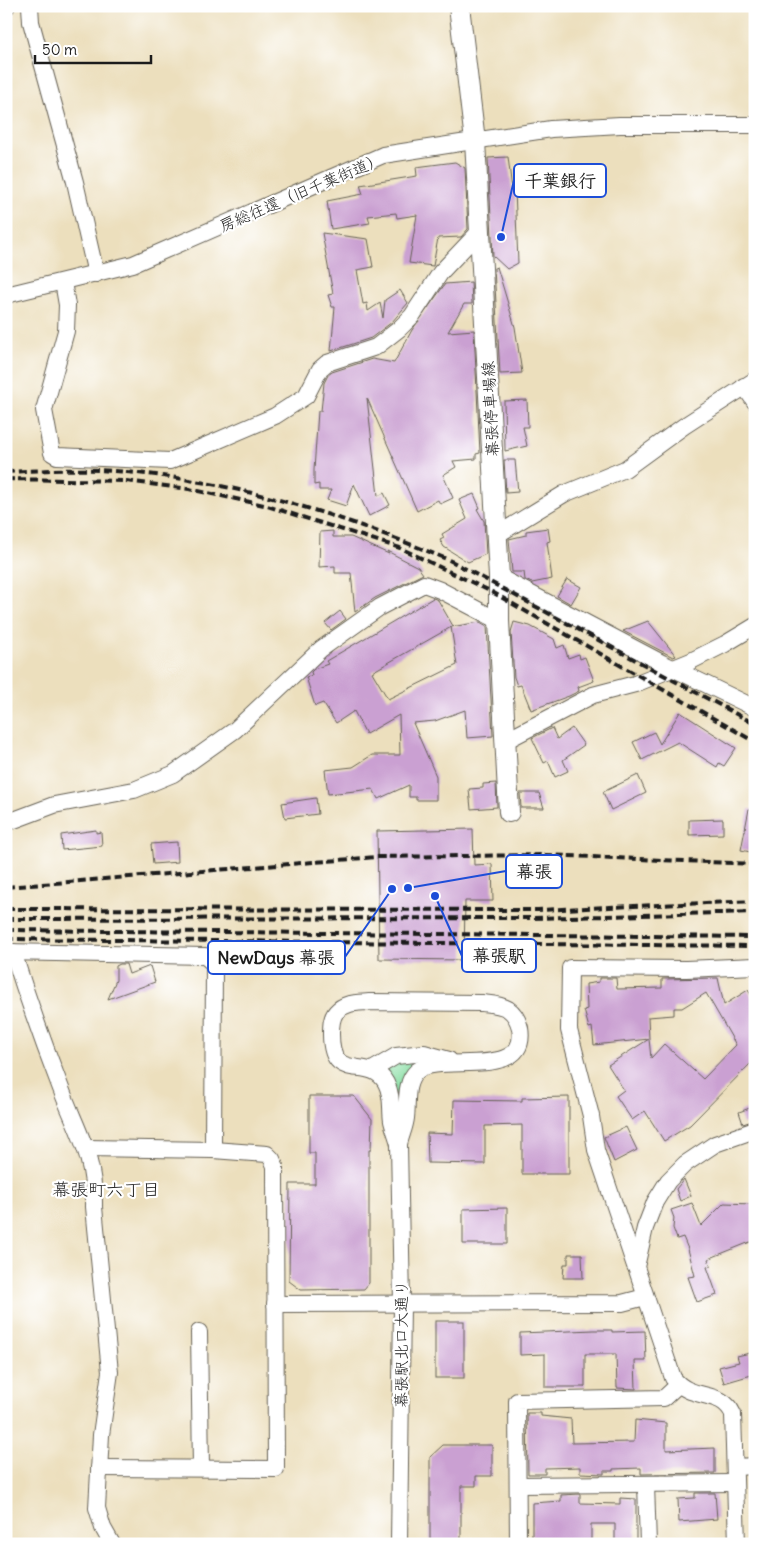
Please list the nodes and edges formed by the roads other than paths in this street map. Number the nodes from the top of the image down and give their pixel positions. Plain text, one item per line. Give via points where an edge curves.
1 (30, 6) edge
2 (459, 6) edge
3 (755, 126) edge
4 (475, 141) junction
5 (479, 232) junction
6 (96, 274) junction
7 (63, 282) junction
8 (6, 295) edge
9 (750, 383) edge
10 (755, 402) edge
11 (497, 535) junction
12 (500, 577) junction
13 (499, 621) junction
14 (755, 626) edge
15 (674, 669) junction
16 (755, 708) edge
17 (507, 740) junction
18 (509, 812) dead end
19 (6, 823) edge
20 (10, 952) edge
21 (755, 966) edge
22 (459, 1064) junction
23 (372, 1070) junction
24 (755, 1130) edge
25 (399, 1144) junction
26 (86, 1148) junction
27 (213, 1150) junction
28 (637, 1273) junction
29 (645, 1297) junction
30 (274, 1304) junction
31 (402, 1304) junction
32 (199, 1332) dead end
33 (678, 1385) junction
34 (755, 1466) edge
35 (99, 1468) junction
36 (201, 1468) junction
37 (735, 1475) junction
38 (646, 1484) junction
39 (518, 1485) junction
40 (112, 1544) edge
41 (399, 1544) edge
42 (518, 1544) edge
43 (648, 1544) edge
44 (737, 1544) edge

1 - 6 street via 31,22 75,182
2 - 4 main road, 幕張停車場線
3 - 4 street, 房総往還（旧千葉街道） via 581,127
4 - 5 main road, 幕張停車場線
4 - 6 street, 房総往還（旧千葉街道） via 383,155 133,264
5 - 7 street via 441,272 412,316 376,347 327,363 320,369 306,396 275,416 170,461 57,456 52,453 44,410 66,331 67,305
5 - 11 main road, 幕張停車場線
6 - 7 street, 房総往還（旧千葉街道）
7 - 8 street, 房総往還（旧千葉街道）
9 - 10 street
9 - 11 street via 625,469 564,494
11 - 12 main road, 幕張停車場線
12 - 13 main road, 幕張停車場線
12 - 15 street
13 - 17 main road, 幕張停車場線
13 - 19 street via 424,584 380,607 321,648 249,719 172,774 134,790 54,804
14 - 15 street
15 - 16 street
15 - 17 street via 593,695
17 - 18 main road, 幕張停車場線
20 - 26 street
20 - 27 street via 205,956 210,959 214,964
21 - 28 street via 686,970 570,968 569,1030 591,1116 596,1150
22 - 23 street via 424,1053 396,1056
22 - 23 street via 491,1063 511,1054 520,1041 514,1015 497,1004 351,1003 336,1013 331,1022 333,1054 342,1066
22 - 25 street via 426,1067 411,1079 406,1120
23 - 25 street via 386,1082 390,1091 392,1120
24 - 28 street via 701,1151 668,1181 645,1228 636,1260
25 - 31 street, 幕張駅北口大通り
26 - 27 street
26 - 35 street via 94,1181 110,1372
27 - 30 street via 267,1154 274,1162
28 - 29 street
29 - 31 street via 622,1303
29 - 33 street via 668,1367
30 - 31 street
30 - 36 street via 276,1469
31 - 41 street, 幕張駅北口大通り
32 - 36 street
33 - 37 street via 689,1392 721,1399 730,1408 735,1423
33 - 39 street via 664,1398 517,1401
34 - 37 street
35 - 36 street
35 - 40 street via 97,1508
37 - 38 street
37 - 44 street
38 - 39 street
38 - 43 street
39 - 42 street

